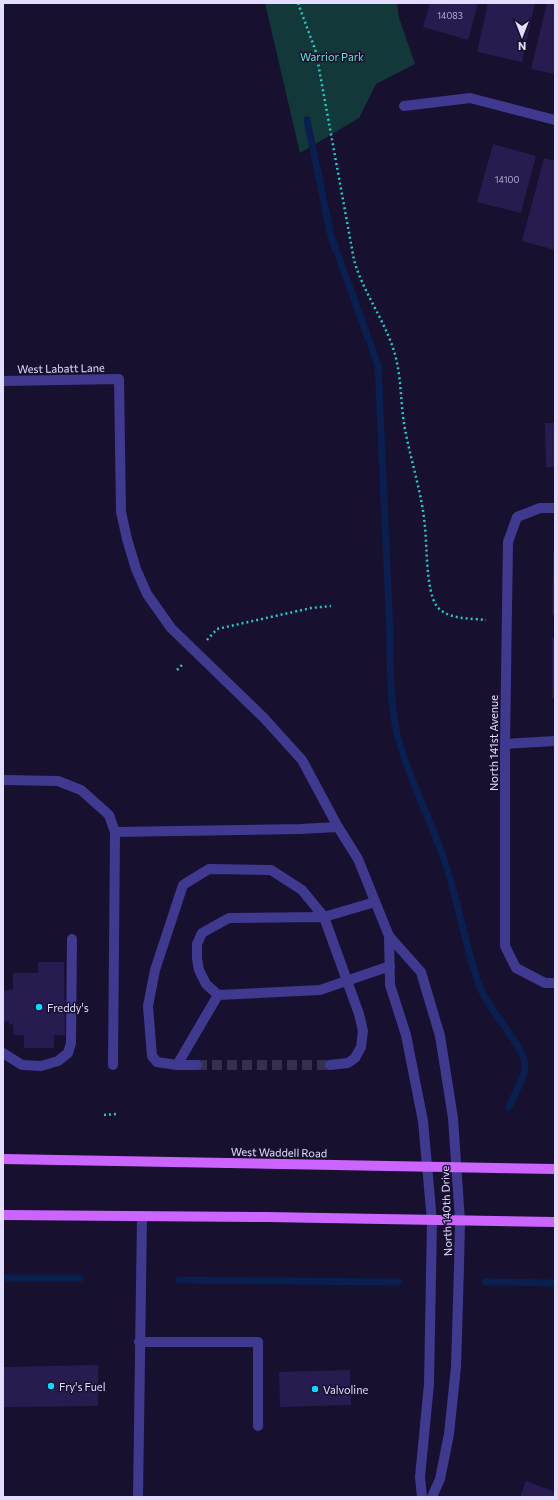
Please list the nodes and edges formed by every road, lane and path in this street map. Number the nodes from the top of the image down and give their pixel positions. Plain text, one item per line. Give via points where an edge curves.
1 (298, 3) edge
2 (404, 106) dead end
3 (555, 120) edge
4 (119, 379) joint
5 (3, 381) edge
6 (555, 508) edge
7 (331, 606) dead end
8 (486, 620) dead end
9 (196, 653) junction
10 (177, 670) dead end
11 (555, 742) edge
12 (505, 744) junction
13 (3, 780) edge
14 (338, 827) junction
15 (115, 832) junction
16 (375, 902) junction
17 (324, 917) junction
18 (389, 936) junction
19 (72, 939) dead end
20 (390, 966) junction
21 (347, 982) junction
22 (555, 983) edge
23 (218, 995) junction
24 (3, 1053) edge
25 (113, 1065) dead end
26 (177, 1065) junction
27 (197, 1065) tunnel mouth
28 (330, 1065) tunnel mouth
29 (116, 1114) dead end
30 (104, 1115) dead end
31 (3, 1159) edge
32 (428, 1168) junction
33 (457, 1168) junction
34 (555, 1168) edge
35 (3, 1215) edge
36 (142, 1216) junction
37 (432, 1221) junction
38 (460, 1221) junction
39 (555, 1222) edge
40 (139, 1342) junction
41 (258, 1426) dead end
42 (138, 1497) edge
43 (422, 1497) edge
44 (432, 1497) edge

1 - 8 path via 316,52 354,260 394,351 400,377 404,427 421,499 435,602 439,609 452,616
2 - 3 street via 470,98
4 - 5 street, West Labatt Lane
4 - 9 street, North 140th Drive via 122,512 127,539 147,594 171,628
6 - 12 street, North 141st Avenue via 540,508 517,517 508,542
7 - 9 path via 217,629
9 - 10 path
9 - 14 street, North 140th Drive via 264,718 302,760
11 - 12 street
12 - 22 street, North 141st Avenue via 505,946 516,968 545,983
13 - 15 street via 58,780 81,790 109,815
14 - 15 street
14 - 16 street, North 140th Drive via 358,859
15 - 25 street
16 - 17 street
16 - 18 street, North 140th Drive
17 - 21 street
17 - 23 street via 229,918 202,933 197,944 199,970 206,984
17 - 26 street via 302,890 271,870 209,869 183,885 154,970 148,1006 152,1056 157,1062
18 - 20 street, North 140th Drive
18 - 33 street, North 140th Drive via 421,972 440,1036 453,1118
19 - 24 street via 71,1043 68,1053 58,1061 41,1066 22,1065
20 - 21 street
20 - 32 street, North 140th Drive via 390,985 406,1035 423,1120
21 - 23 street via 320,990
21 - 28 street via 363,1031 361,1047 355,1058 348,1063
23 - 26 street
26 - 27 street
29 - 30 path
31 - 32 main road, West Waddell Road
32 - 33 main road, West Waddell Road
32 - 37 street, North 140th Drive
33 - 34 main road, West Waddell Road
33 - 38 street, North 140th Drive
35 - 36 main road
36 - 37 main road
36 - 40 street
37 - 38 main road
37 - 43 street, North 140th Drive via 429,1384 420,1477
38 - 39 main road
38 - 44 street, North 140th Drive via 456,1367 449,1434 440,1479
40 - 41 street via 258,1342
40 - 42 street

